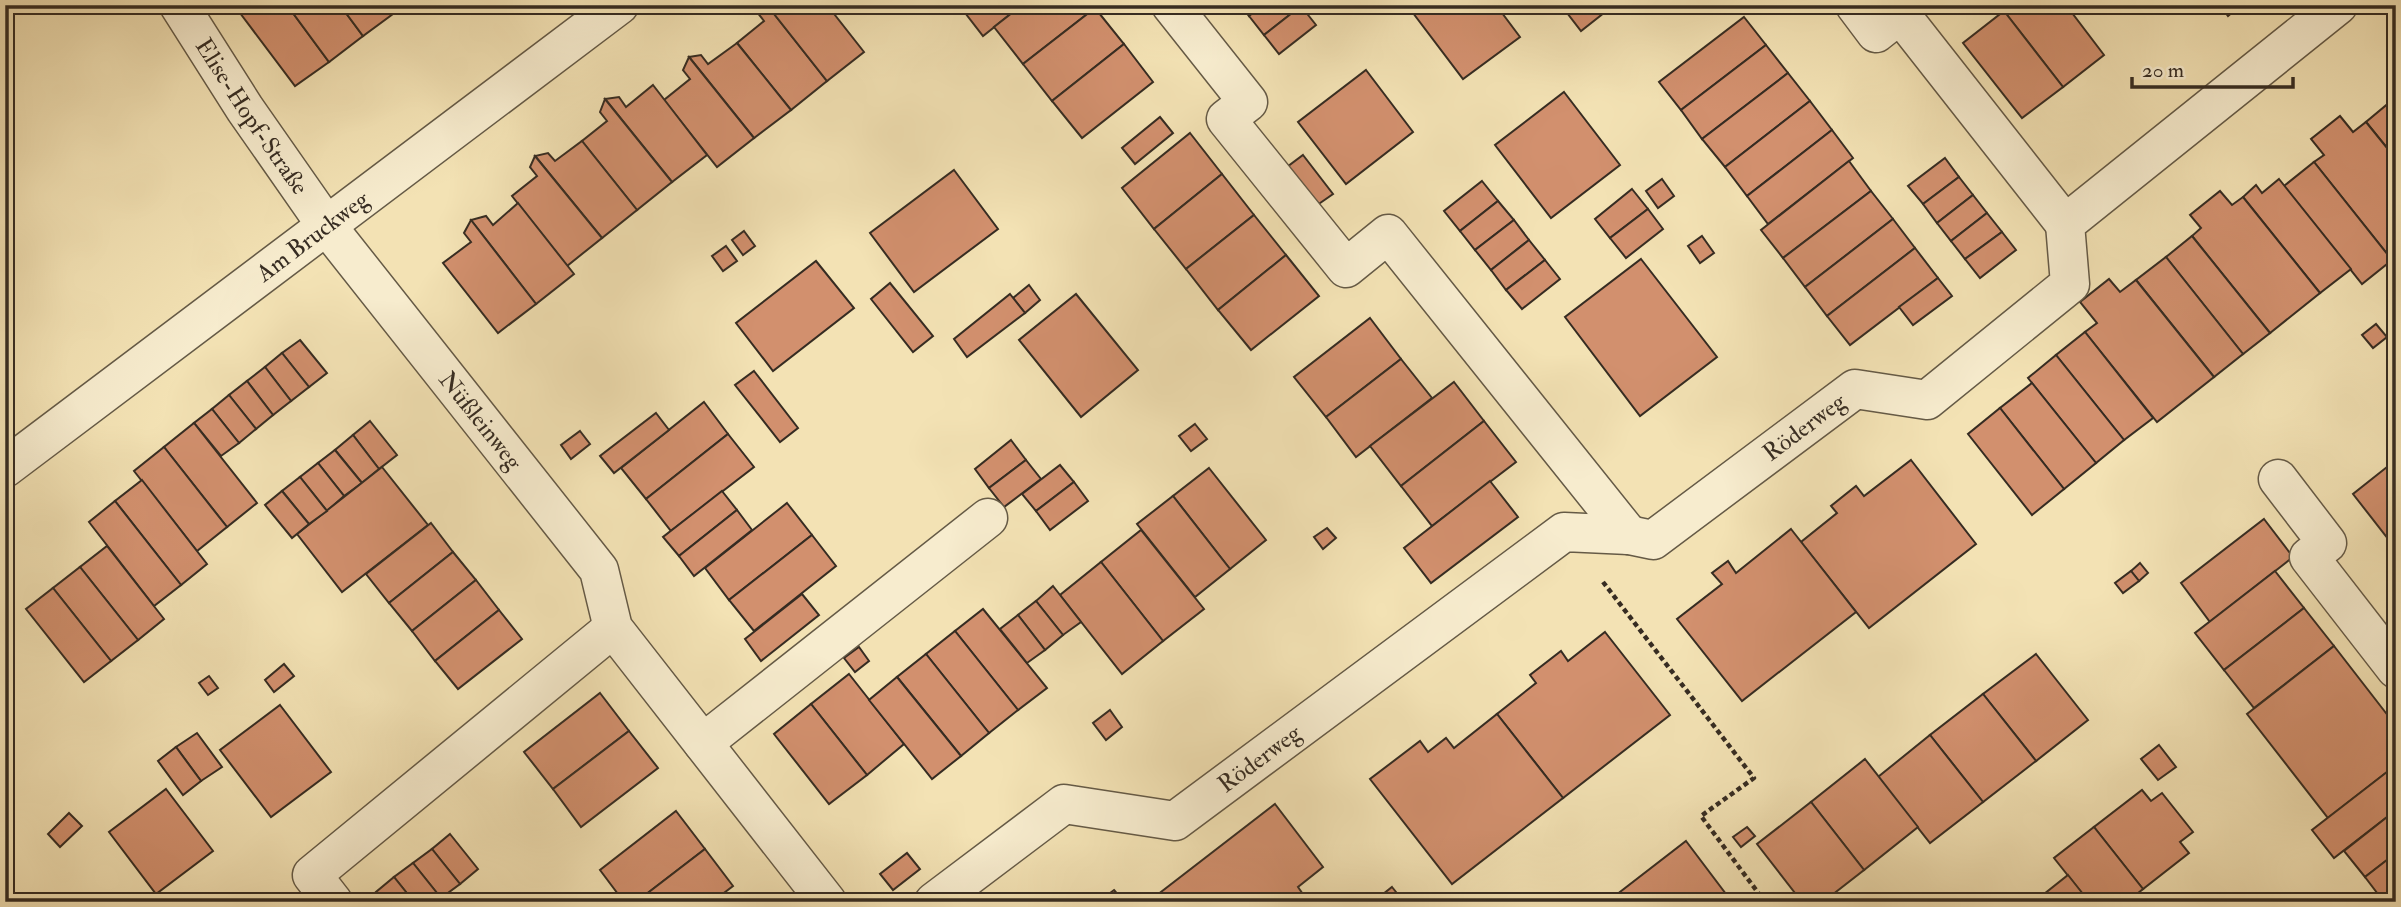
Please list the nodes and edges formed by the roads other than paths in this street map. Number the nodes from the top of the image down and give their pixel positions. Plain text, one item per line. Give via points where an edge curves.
1 (179, 5) edge
2 (619, 5) edge
3 (1171, 5) edge
4 (1855, 5) edge
5 (2339, 5) edge
6 (2064, 224) junction
7 (326, 225) junction
8 (5, 468) edge
9 (2278, 479) dead end
10 (988, 518) dead end
11 (1629, 535) junction
12 (613, 628) junction
13 (2396, 669) edge
14 (703, 743) junction
15 (333, 902) edge
16 (827, 902) edge
17 (934, 902) edge

1 - 7 street, Elise-Hopf-Straße
2 - 7 street, Am Bruckweg
3 - 11 street via 1248,102 1226,119 1346,268 1388,234
4 - 6 street via 1876,33 1900,14
5 - 6 street
6 - 11 street, Röderweg via 2070,284 1927,400 1855,389 1654,540
7 - 8 street, Am Bruckweg
7 - 12 street, Nüßleinweg via 600,570
9 - 13 street via 2327,543 2309,557
10 - 14 street
11 - 17 street, Röderweg via 1564,531 1175,821 1064,804
12 - 14 street, Nüßleinweg
12 - 15 street via 312,875
14 - 16 street, Nüßleinweg

